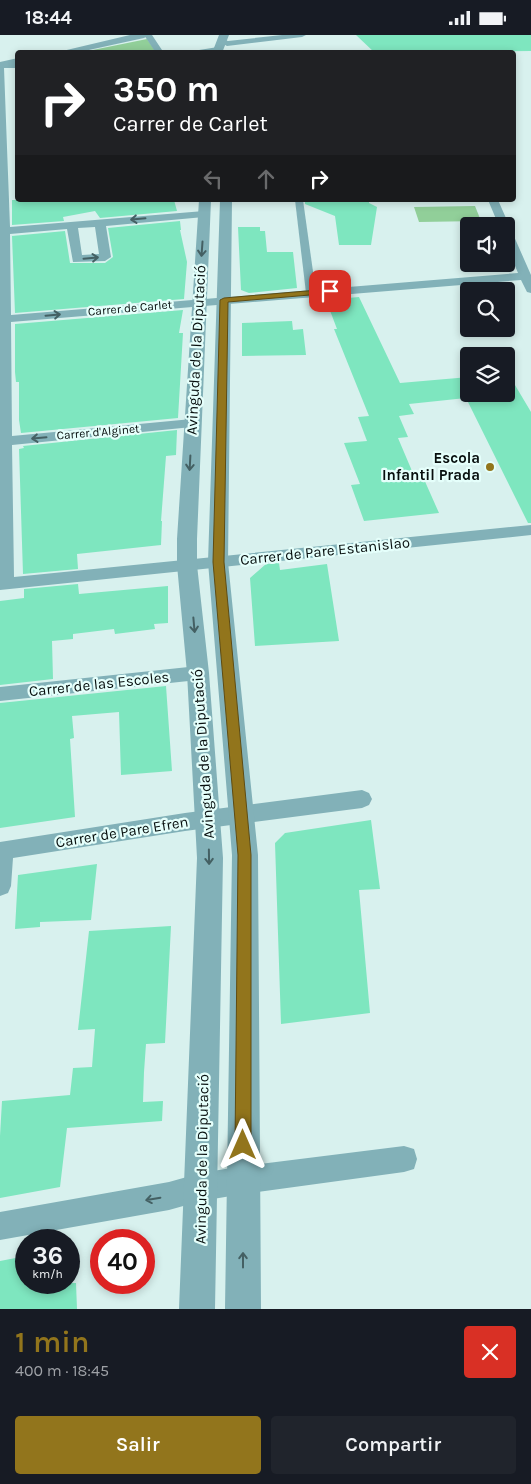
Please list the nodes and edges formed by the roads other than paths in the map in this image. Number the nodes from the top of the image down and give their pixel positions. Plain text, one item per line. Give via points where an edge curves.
1 (144, 35) edge
2 (148, 35) edge
3 (302, 35) edge
4 (236, 44) edge
5 (220, 45) edge
6 (74, 50) edge
7 (158, 50) edge
8 (198, 50) edge
9 (15, 62) edge
10 (0, 65) edge
11 (15, 65) edge
12 (5, 171) edge
13 (226, 202) edge
14 (299, 202) edge
15 (494, 202) edge
16 (205, 207) edge
17 (500, 217) edge
18 (100, 222) junction
19 (72, 225) junction
20 (4, 231) junction
21 (515, 251) edge
22 (2, 252) edge
23 (526, 276) junction
24 (531, 289) edge
25 (311, 293) junction
26 (224, 300) junction
27 (200, 302) junction
28 (4, 319) junction
29 (192, 423) junction
30 (2, 441) edge
31 (531, 530) edge
32 (218, 562) junction
33 (187, 565) junction
34 (2, 584) edge
35 (198, 673) junction
36 (0, 694) edge
37 (362, 799) dead end
38 (242, 816) junction
39 (208, 820) junction
40 (1, 851) edge
41 (0, 886) edge
42 (404, 1159) dead end
43 (243, 1180) junction
44 (201, 1187) junction
45 (0, 1226) edge
46 (197, 1309) edge
47 (243, 1309) edge

1 - 6 street
2 - 7 street
3 - 4 street
4 - 5 street
5 - 8 street
9 - 10 street
10 - 11 street
10 - 12 street via 6,91
12 - 20 street
13 - 26 street, Avinguda de la Diputació
14 - 25 street
15 - 17 street
16 -> 18 street
16 -> 27 street, Avinguda de la Diputació
18 - 19 street
19 -> 18 street via 77,259 106,257
19 - 20 street
20 - 22 street
21 - 23 street
22 - 28 street
23 - 24 street
23 - 25 street, Carrer de Carlet
25 - 26 street, Carrer de Carlet
26 - 27 street, Carrer de Carlet
26 - 32 street, Avinguda de la Diputació
28 -> 27 street, Carrer de Carlet
27 - 29 street, Avinguda de la Diputació
28 - 30 street
29 -> 30 street, Carrer d'Alginet
29 -> 33 street, Avinguda de la Diputació
30 - 34 street
31 - 32 street, Carrer de Pare Estanislao
32 - 33 street, Carrer de Pare Estanislao
32 - 38 street, Avinguda de la Diputació
33 - 34 street, Carrer de Pare Estanislao
33 -> 35 street, Avinguda de la Diputació
35 - 36 street, Carrer de las Escoles
35 - 39 street, Avinguda de la Diputació
37 - 38 street, Carrer de Pare Efren
38 - 39 street, Carrer de Pare Efren
38 - 43 street, Avinguda de la Diputació via 245,855
39 - 40 street, Carrer de Pare Efren
39 -> 44 street, Avinguda de la Diputació via 210,858
40 - 41 street
42 - 43 street
43 - 44 street
47 -> 43 street, Avinguda de la Diputació
44 -> 45 street via 169,1196
44 - 46 street, Avinguda de la Diputació

